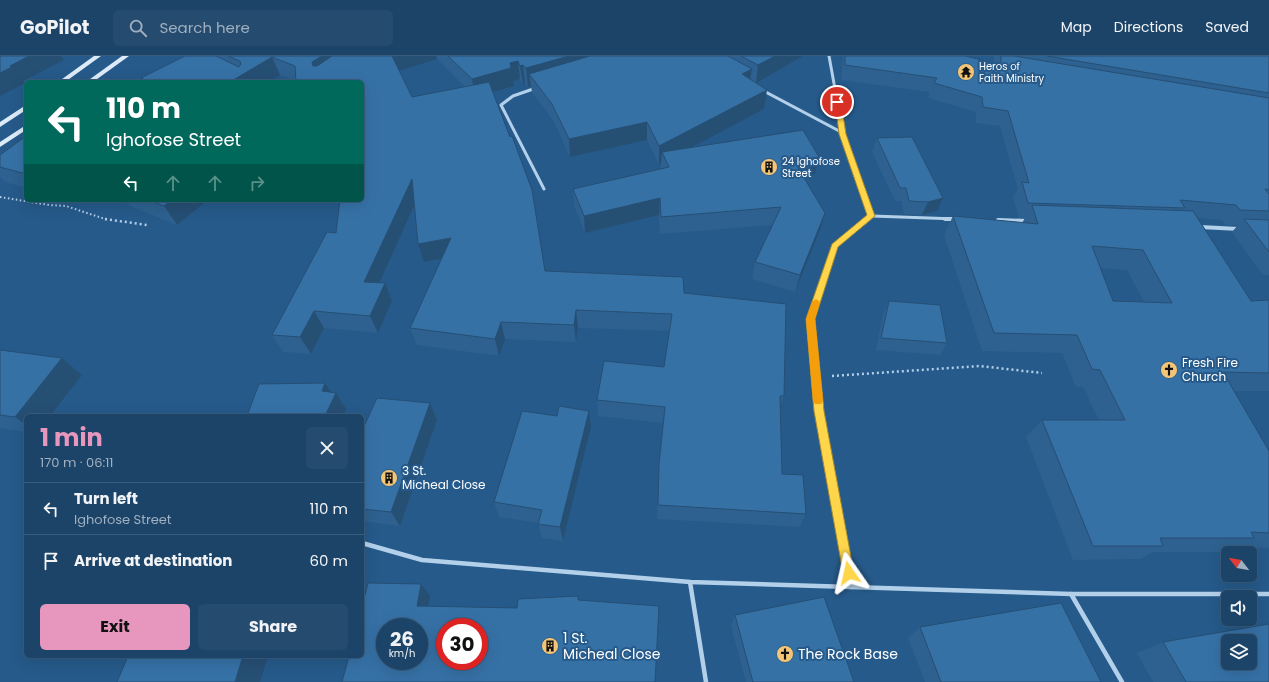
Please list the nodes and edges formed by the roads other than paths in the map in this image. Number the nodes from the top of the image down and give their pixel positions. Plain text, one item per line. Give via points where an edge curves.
1 (98, 56) edge
2 (126, 56) edge
3 (829, 56) edge
4 (64, 80) edge
5 (92, 80) edge
6 (538, 87) edge
7 (760, 89) edge
8 (24, 108) edge
9 (0, 125) edge
10 (24, 127) edge
11 (843, 134) junction
12 (0, 145) edge
13 (544, 189) dead end
14 (872, 216) junction
15 (959, 219) edge
16 (991, 220) edge
17 (1030, 222) edge
18 (1198, 227) edge
19 (1245, 229) edge
20 (364, 544) edge
21 (690, 582) junction
22 (852, 587) junction
23 (1071, 594) junction
24 (1269, 594) edge
25 (706, 682) edge
26 (1122, 682) edge

1 - 4 main road
2 - 5 main road
3 - 11 street
6 - 13 street via 517,93 501,105
7 - 11 street
8 - 9 main road
10 - 12 main road
11 - 14 street
14 - 15 street
14 - 22 street via 835,246 810,319 819,411
16 - 17 street
18 - 19 street
20 - 21 street via 422,560
21 - 22 street
21 - 25 street
22 - 23 street
23 - 24 street
23 - 26 street

